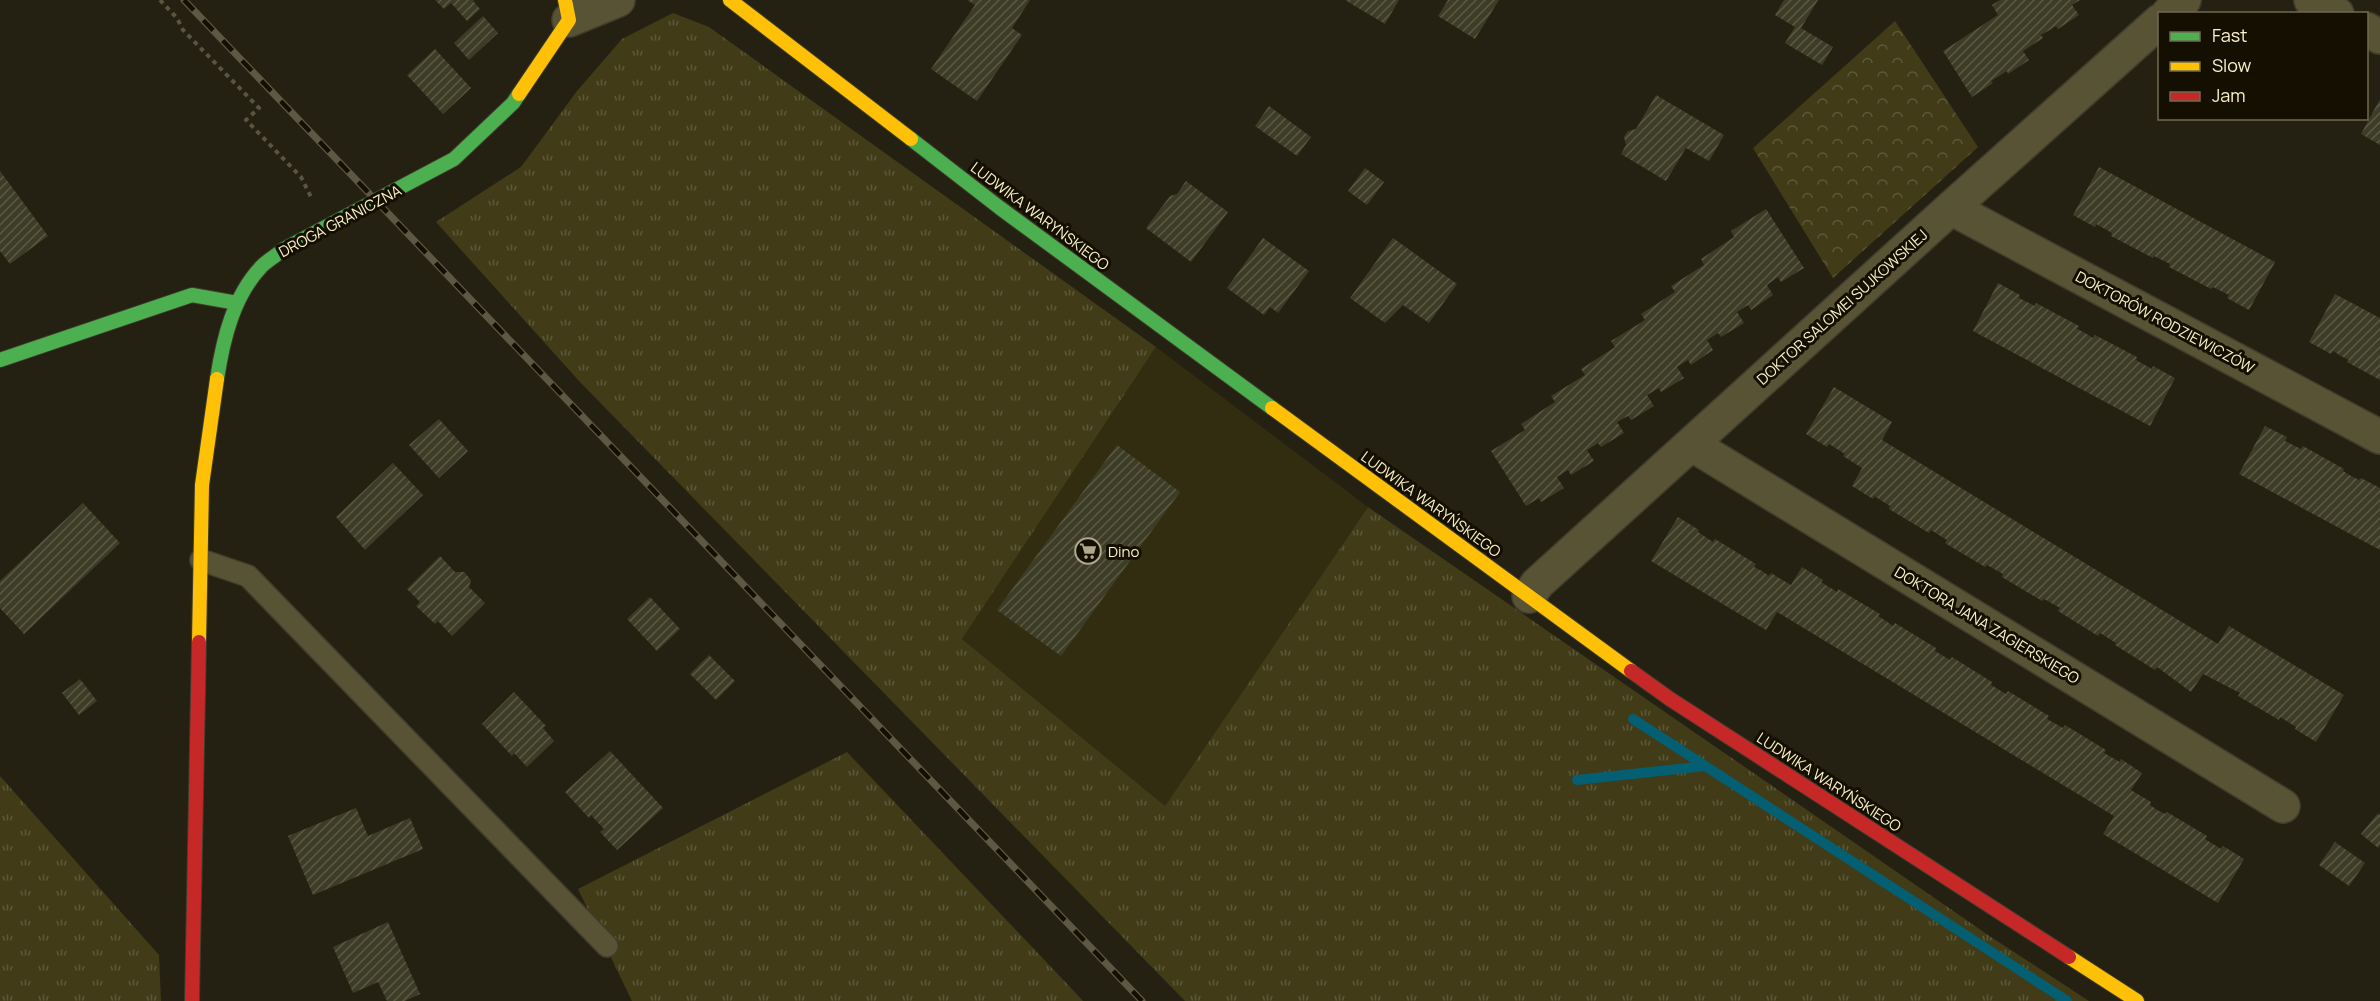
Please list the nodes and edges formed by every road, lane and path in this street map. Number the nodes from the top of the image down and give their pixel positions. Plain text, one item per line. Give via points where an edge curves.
1 (160, 0) edge
2 (618, 0) edge
3 (730, 0) edge
4 (2184, 0) edge
5 (2311, 0) edge
6 (567, 10) edge
7 (2170, 12) edge
8 (2333, 12) edge
9 (2158, 23) edge
10 (316, 205) dead end
11 (1951, 208) junction
12 (237, 303) junction
13 (0, 360) edge
14 (2380, 437) edge
15 (1691, 444) junction
16 (201, 560) junction
17 (1529, 596) junction
18 (2283, 806) dead end
19 (607, 946) dead end
20 (192, 1001) edge
21 (2137, 1001) edge

1 - 10 path via 183,30 259,108 246,120 301,177
2 - 6 street, DROGA GRANICZNA
3 - 17 street, LUDWIKA WARYŃSKIEGO via 1000,208
4 - 7 street
5 - 8 street
6 - 12 street, DROGA GRANICZNA via 513,103 454,159 284,249 261,267
9 - 11 street, DOKTOR SALOMEI SUJKOWSKIEJ
11 - 14 street, DOKTORÓW RODZIEWICZÓW
11 - 15 street, DOKTOR SALOMEI SUJKOWSKIEJ
12 - 13 street via 192,295
12 - 16 street, DROGA GRANICZNA via 223,341 202,485
15 - 17 street, DOKTOR SALOMEI SUJKOWSKIEJ via 1537,584
15 - 18 street, DOKTORA JANA ZAGIERSKIEGO
16 - 19 lane via 248,576
16 - 20 street, DROGA GRANICZNA
17 - 21 street, LUDWIKA WARYŃSKIEGO via 1670,699

